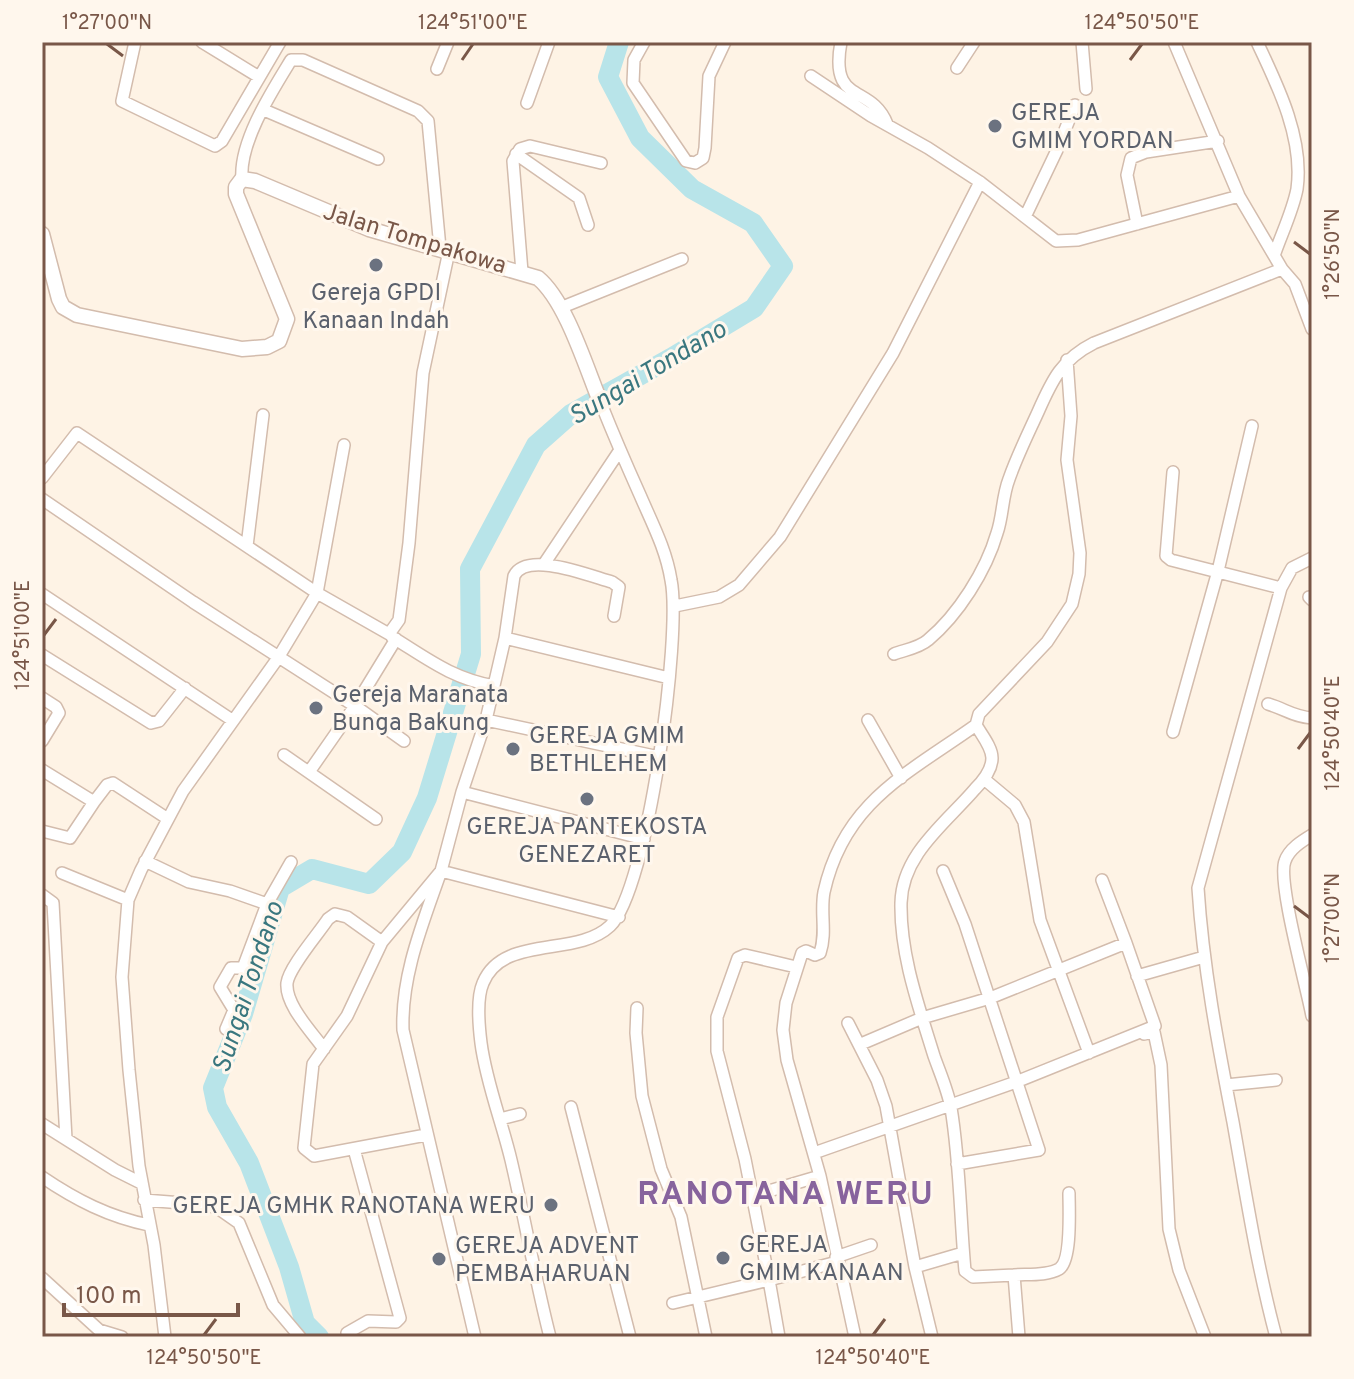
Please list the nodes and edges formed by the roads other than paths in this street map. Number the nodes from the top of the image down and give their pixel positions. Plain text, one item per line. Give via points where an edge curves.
1 (135, 42) edge
2 (202, 42) edge
3 (280, 42) edge
4 (448, 42) edge
5 (549, 42) edge
6 (644, 42) edge
7 (725, 42) edge
8 (841, 42) edge
9 (974, 42) edge
10 (1082, 42) edge
11 (1174, 42) edge
12 (1257, 42) edge
13 (957, 68) dead end
14 (437, 69) dead end
15 (811, 76) dead end
16 (259, 77) junction
17 (1086, 89) dead end
18 (527, 103) dead end
19 (1075, 105) dead end
20 (264, 110) junction
21 (887, 124) junction
22 (1218, 141) junction
23 (516, 154) junction
24 (378, 159) dead end
25 (601, 163) dead end
26 (242, 179) junction
27 (980, 182) junction
28 (1239, 196) junction
29 (1025, 217) junction
30 (1137, 224) junction
31 (588, 225) dead end
32 (42, 234) edge
33 (444, 250) junction
34 (1275, 253) junction
35 (682, 259) dead end
36 (1282, 269) junction
37 (522, 272) junction
38 (560, 308) junction
39 (1312, 329) edge
40 (1067, 360) junction
41 (602, 406) joint
42 (263, 415) dead end
43 (1252, 426) dead end
44 (344, 445) dead end
45 (620, 450) junction
46 (1173, 472) dead end
47 (42, 478) edge
48 (42, 499) edge
49 (247, 546) junction
50 (1312, 558) edge
51 (544, 564) junction
52 (1218, 571) junction
53 (1281, 588) junction
54 (317, 593) junction
55 (42, 594) edge
56 (675, 606) junction
57 (614, 616) dead end
58 (392, 637) junction
59 (505, 638) junction
60 (894, 654) dead end
61 (42, 655) edge
62 (278, 658) junction
63 (669, 678) junction
64 (494, 686) junction
65 (185, 688) junction
66 (42, 698) edge
67 (1268, 704) dead end
68 (355, 706) junction
69 (1312, 718) edge
70 (232, 720) junction
71 (486, 720) junction
72 (868, 720) dead end
73 (976, 725) junction
74 (1173, 732) dead end
75 (42, 741) edge
76 (404, 741) dead end
77 (284, 755) dead end
78 (659, 757) junction
79 (42, 770) edge
80 (309, 772) junction
81 (901, 778) junction
82 (984, 779) junction
83 (462, 792) junction
84 (94, 802) junction
85 (168, 819) junction
86 (376, 819) dead end
87 (42, 831) edge
88 (1312, 835) edge
89 (644, 839) junction
90 (145, 861) junction
91 (291, 862) dead end
92 (441, 871) junction
93 (943, 871) dead end
94 (62, 873) dead end
95 (1102, 880) dead end
96 (42, 895) edge
97 (128, 900) junction
98 (267, 904) junction
99 (619, 917) junction
100 (382, 942) junction
101 (1126, 943) junction
102 (1204, 957) junction
103 (796, 967) junction
104 (1059, 969) junction
105 (1137, 976) junction
106 (1308, 976) edge
107 (990, 998) junction
108 (637, 1008) dead end
109 (1312, 1016) edge
110 (922, 1018) junction
111 (848, 1023) dead end
112 (226, 1029) dead end
113 (1118, 1041) junction
114 (861, 1044) junction
115 (324, 1049) junction
116 (1089, 1053) junction
117 (1276, 1080) dead end
118 (1016, 1082) junction
119 (1226, 1085) junction
120 (950, 1106) junction
121 (571, 1107) dead end
122 (520, 1114) dead end
123 (500, 1119) junction
124 (42, 1124) edge
125 (889, 1127) junction
126 (426, 1135) junction
127 (66, 1139) junction
128 (354, 1149) junction
129 (814, 1153) junction
130 (957, 1164) junction
131 (820, 1176) junction
132 (42, 1177) edge
133 (141, 1183) junction
134 (1069, 1193) dead end
135 (752, 1196) junction
136 (144, 1200) junction
137 (149, 1225) junction
138 (871, 1245) dead end
139 (963, 1253) junction
140 (837, 1259) junction
141 (915, 1267) junction
142 (1014, 1275) junction
143 (42, 1278) edge
144 (769, 1280) junction
145 (697, 1297) junction
146 (673, 1303) dead end
147 (347, 1333) dead end
148 (94, 1334) edge
149 (122, 1337) edge
150 (165, 1337) edge
151 (300, 1337) edge
152 (475, 1337) edge
153 (550, 1337) edge
154 (630, 1337) edge
155 (706, 1337) edge
156 (779, 1337) edge
157 (855, 1337) edge
158 (932, 1337) edge
159 (1019, 1337) edge
160 (1205, 1337) edge
161 (1276, 1337) edge

1 - 16 street via 122,101 211,145 222,141
2 - 16 street
3 - 16 street
4 - 14 street
5 - 18 street
6 - 7 street via 634,60 633,83 686,161 695,163 705,148 709,76
8 - 21 street via 840,75 882,111
9 - 13 street
10 - 17 street
11 - 22 street
12 - 34 street via 1279,88 1299,163 1296,192
15 - 21 street
19 - 29 street
20 - 24 street
20 - 26 street via 245,149
20 - 33 street via 289,62 296,59 421,113 430,127 433,190
21 - 27 street
22 - 28 street
22 - 30 street via 1131,158 1127,175
23 - 25 street via 530,146
23 - 31 street via 579,198
23 - 37 street
26 - 32 street via 235,190 238,202 286,314 282,337 267,347 242,349 77,315 59,299
26 - 33 street, Jalan Tompakowa via 369,229
27 - 29 street
27 - 56 street via 893,353 780,537 739,585 719,597
28 - 30 street
28 - 34 street
29 - 30 street via 1056,241 1067,242
33 - 37 street, Jalan Tompakowa
33 - 58 street via 423,373 399,620
34 - 36 street
35 - 38 street
36 - 39 street via 1301,295
36 - 40 street via 1094,343
37 - 38 street, Jalan Tompakowa via 542,282
38 - 41 street, Jalan Tompakowa
40 - 60 street via 1007,483 998,533 971,588 925,643
40 - 73 street via 1067,460 1080,553 1072,604 1047,642 979,714
41 - 45 street
42 - 49 street
43 - 52 street
44 - 54 street
45 - 51 street
45 - 56 street via 664,550
46 - 52 street via 1166,556
47 - 49 street via 77,433
48 - 62 street
49 - 54 street
50 - 53 street via 1292,568
51 - 57 street via 616,585
51 - 59 street via 517,571
52 - 53 street
52 - 74 street
53 - 102 street via 1198,888
54 - 58 street
54 - 62 street
55 - 65 street
56 - 63 street
58 - 64 street via 457,677
58 - 68 street
59 - 63 street
59 - 64 street
61 - 65 street via 151,723 159,721
62 - 68 street
62 - 70 street
63 - 78 street
64 - 71 street
65 - 70 street
66 - 75 street via 59,713
67 - 69 street
68 - 76 street
68 - 80 street
70 - 85 street
71 - 78 street
71 - 83 street
72 - 81 street
73 - 81 street
73 - 82 street via 992,759
77 - 80 street
78 - 89 street
79 - 84 street
80 - 86 street
81 - 103 street via 861,812 839,846 824,894 821,950 818,955 804,952
82 - 104 street via 1015,805 1024,822 1040,920
82 - 110 street via 915,856 905,876 904,947
83 - 89 street
83 - 92 street
84 - 85 street via 113,783
84 - 87 street via 70,838
85 - 90 street
88 - 106 street via 1293,850 1284,866 1293,932
89 - 99 street
90 - 97 street
90 - 98 street via 189,882
91 - 98 street
92 - 99 street
92 - 100 street
92 - 126 street via 409,969 402,1010
93 - 107 street
94 - 97 street
95 - 101 street
96 - 127 street via 53,903
97 - 133 street via 122,977
98 - 112 street via 243,968 231,968 220,987 234,1010
99 - 123 street via 585,940 514,955 494,967 482,985 481,1045
100 - 115 street via 354,1004
100 - 115 street via 335,914 290,973 287,985 293,1003
101 - 104 street
101 - 105 street
102 - 105 street
102 - 119 street
103 - 129 street via 783,1030
103 - 135 street via 741,956 717,1017 717,1051
104 - 107 street
104 - 116 street
105 - 113 street via 1155,1026
106 - 109 street
107 - 110 street
107 - 118 street
108 - 145 street via 642,1096 661,1169 681,1217
110 - 114 street
110 - 120 street
111 - 114 street
113 - 116 street
113 - 160 street via 1151,1031 1157,1037 1169,1229
114 - 125 street via 883,1093
115 - 128 street via 313,1064 304,1148 314,1156
116 - 118 street
117 - 119 street
118 - 120 street
118 - 130 street via 1039,1150
119 - 161 street via 1258,1267
120 - 125 street
120 - 130 street
121 - 154 street
122 - 123 street
123 - 153 street
124 - 127 street
125 - 129 street
125 - 141 street
126 - 128 street
126 - 152 street
127 - 133 street
128 - 147 street via 400,1318 365,1321
129 - 131 street
130 - 139 street
131 - 135 street
131 - 140 street
132 - 137 street via 97,1210
133 - 136 street
134 - 142 street via 1064,1263 1049,1272
135 - 144 street
136 - 137 street
136 - 151 street via 208,1205 239,1223 273,1305
137 - 150 street
138 - 140 street
139 - 141 street
139 - 142 street via 968,1276
140 - 144 street
140 - 157 street
141 - 158 street
142 - 159 street
143 - 148 street
144 - 145 street
144 - 156 street
145 - 146 street
145 - 155 street
148 - 149 street

